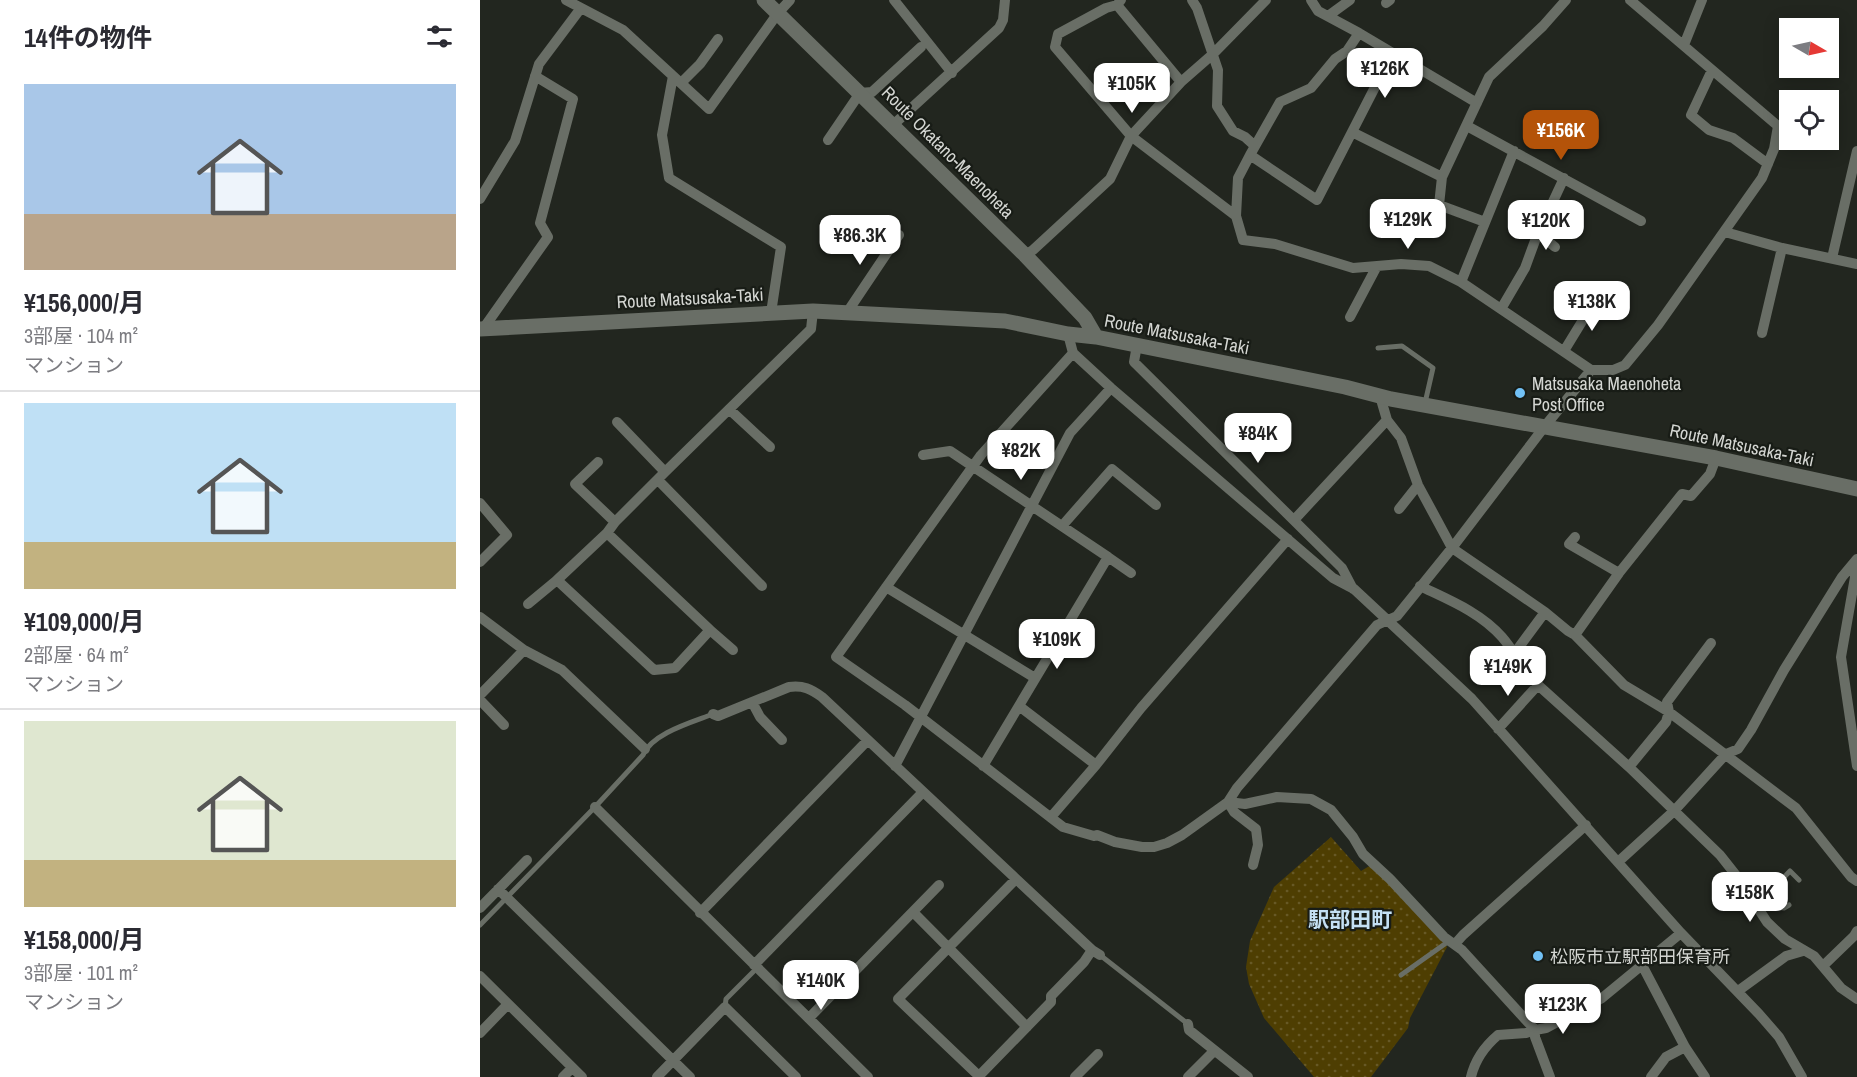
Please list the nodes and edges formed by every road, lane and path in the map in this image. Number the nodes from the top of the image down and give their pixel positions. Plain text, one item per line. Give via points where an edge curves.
1 (566, 0) edge
2 (764, 0) edge
3 (789, 0) edge
4 (894, 0) edge
5 (1005, 0) edge
6 (1192, 0) edge
7 (1266, 0) edge
8 (1311, 0) edge
9 (1350, 0) edge
10 (1566, 0) edge
11 (1630, 0) edge
12 (1702, 0) edge
13 (1119, 2) edge
14 (581, 8) junction
15 (777, 13) junction
16 (1328, 16) junction
17 (1359, 33) junction
18 (718, 39) dead end
19 (1684, 45) junction
20 (921, 47) dead end
21 (1213, 54) junction
22 (1392, 54) junction
23 (1712, 70) junction
24 (952, 73) junction
25 (535, 76) junction
26 (677, 79) junction
27 (1181, 82) junction
28 (860, 93) junction
29 (1477, 103) junction
30 (893, 125) junction
31 (1467, 126) junction
32 (1352, 132) junction
33 (1131, 136) junction
34 (828, 140) dead end
35 (1252, 150) junction
36 (1514, 151) junction
37 (1857, 151) edge
38 (1768, 164) junction
39 (1442, 177) junction
40 (1564, 178) junction
41 (482, 192) edge
42 (1236, 216) junction
43 (1641, 221) dead end
44 (1485, 222) junction
45 (1725, 232) junction
46 (1538, 233) junction
47 (899, 235) dead end
48 (1555, 246) dead end
49 (1782, 248) junction
50 (1025, 255) junction
51 (1832, 258) junction
52 (1857, 264) edge
53 (1377, 266) junction
54 (1461, 282) junction
55 (1597, 297) dead end
56 (1501, 309) junction
57 (813, 311) junction
58 (771, 313) junction
59 (846, 314) junction
60 (1350, 317) dead end
61 (482, 329) edge
62 (1762, 333) dead end
63 (1068, 334) junction
64 (1096, 337) junction
65 (1137, 345) junction
66 (1378, 348) dead end
67 (1564, 351) junction
68 (1073, 353) junction
69 (1591, 370) junction
70 (1111, 388) junction
71 (1380, 396) junction
72 (1425, 405) junction
73 (730, 410) junction
74 (1387, 420) junction
75 (617, 422) dead end
76 (1545, 426) junction
77 (770, 447) dead end
78 (923, 456) dead end
79 (1716, 458) junction
80 (598, 462) dead end
81 (973, 466) junction
82 (661, 476) junction
83 (1418, 485) junction
84 (1857, 489) edge
85 (480, 503) edge
86 (1031, 505) junction
87 (1156, 506) dead end
88 (1280, 506) junction
89 (1399, 509) dead end
90 (1294, 520) junction
91 (1266, 521) junction
92 (615, 522) junction
93 (1062, 526) junction
94 (607, 533) junction
95 (1575, 537) dead end
96 (1288, 539) junction
97 (1452, 548) junction
98 (1108, 557) junction
99 (1855, 561) edge
100 (480, 562) edge
101 (1131, 573) dead end
102 (1619, 573) junction
103 (557, 580) junction
104 (762, 586) dead end
105 (1420, 586) junction
106 (886, 587) junction
107 (1353, 589) junction
108 (528, 604) dead end
109 (1545, 612) junction
110 (480, 617) edge
111 (1386, 620) junction
112 (710, 630) junction
113 (964, 634) junction
114 (1575, 634) junction
115 (1711, 643) dead end
116 (524, 650) junction
117 (733, 650) dead end
118 (1514, 654) junction
119 (1035, 678) junction
120 (1538, 685) junction
121 (480, 695) edge
122 (480, 700) edge
123 (752, 702) junction
124 (1019, 706) junction
125 (1669, 712) junction
126 (713, 714) joint
127 (920, 718) junction
128 (504, 724) dead end
129 (1498, 729) junction
130 (782, 740) dead end
131 (868, 740) junction
132 (645, 749) junction
133 (1726, 754) junction
134 (1096, 765) junction
135 (895, 766) junction
136 (983, 766) junction
137 (1857, 766) edge
138 (1629, 767) junction
139 (923, 792) junction
140 (1228, 802) junction
141 (595, 807) junction
142 (1674, 811) junction
143 (1052, 817) junction
144 (1586, 825) junction
145 (527, 860) dead end
146 (1618, 862) junction
147 (1253, 865) dead end
148 (1016, 879) junction
149 (1798, 880) dead end
150 (1857, 881) edge
151 (939, 885) dead end
152 (498, 890) junction
153 (1766, 896) junction
154 (507, 898) junction
155 (1789, 905) dead end
156 (1756, 907) junction
157 (480, 908) edge
158 (913, 912) junction
159 (700, 913) junction
160 (480, 925) edge
161 (1857, 931) edge
162 (1681, 933) junction
163 (1785, 939) junction
164 (1452, 942) junction
165 (948, 948) junction
166 (1803, 951) junction
167 (1096, 952) junction
168 (1786, 956) junction
169 (1642, 965) junction
170 (1824, 965) junction
171 (756, 966) junction
172 (1401, 975) dead end
173 (480, 976) edge
174 (1738, 991) junction
175 (1857, 999) edge
176 (508, 1004) junction
177 (725, 1007) junction
178 (809, 1018) junction
179 (1188, 1024) joint
180 (1027, 1027) junction
181 (1535, 1030) junction
182 (480, 1033) edge
183 (1685, 1047) junction
184 (1214, 1051) junction
185 (1098, 1054) dead end
186 (673, 1060) junction
187 (572, 1068) junction
188 (1472, 1072) edge
189 (563, 1077) edge
190 (582, 1077) edge
191 (657, 1077) edge
192 (690, 1077) edge
193 (796, 1077) edge
194 (868, 1077) edge
195 (978, 1077) edge
196 (1076, 1077) edge
197 (1188, 1077) edge
198 (1248, 1077) edge
199 (1464, 1077) edge
200 (1550, 1077) edge
201 (1651, 1077) edge
202 (1705, 1077) edge
203 (1802, 1077) edge

1 - 14 street
2 - 15 main road, Route Okatano-Maenoheta
3 - 15 street
4 - 24 street
5 - 24 street via 999,28
6 - 21 street
7 - 21 street
8 - 16 street via 1318,11
9 - 16 street
10 - 29 street via 1490,77
11 - 19 street
12 - 19 street
13 - 27 street
13 - 33 street via 1058,34 1055,47
14 - 25 street via 539,64
14 - 26 street via 623,30
15 - 26 street via 709,109
15 - 28 main road, Route Okatano-Maenoheta
16 - 17 street
17 - 22 street
17 - 35 street via 1311,88 1281,102
18 - 26 street via 700,64
19 - 23 street
20 - 28 street via 872,92
21 - 27 street
21 - 35 street via 1218,69 1217,106 1233,131 1245,137
22 - 29 street
22 - 32 street
23 - 38 street via 1778,126
23 - 38 street via 1691,115 1708,130 1733,138
24 - 30 street
25 - 41 street via 514,141
25 - 61 street via 573,99 540,223 548,237
26 - 58 street via 662,135 669,178 781,247
27 - 33 street
28 - 30 main road, Route Okatano-Maenoheta
28 - 34 street
29 - 31 street
30 - 50 main road, Route Okatano-Maenoheta
31 - 36 street
31 - 39 street
32 - 35 street via 1317,200
32 - 39 street
33 - 42 street
33 - 50 street via 1110,179
35 - 42 street via 1238,178
36 - 40 street
36 - 44 street
37 - 51 street
38 - 45 street
39 - 44 street via 1439,205
40 - 43 street
40 - 46 street
42 - 53 street via 1243,240 1275,244 1353,268
44 - 54 street
45 - 49 street
45 - 69 street via 1625,365 1613,370
46 - 48 street
46 - 56 street via 1525,268
47 - 59 street
49 - 51 street
49 - 62 street
50 - 64 main road, Route Okatano-Maenoheta via 1085,318
51 - 52 street
53 - 54 street via 1429,266
53 - 60 street
54 - 56 street
55 - 67 street
56 - 67 street
57 - 58 main road, Route Matsusaka-Taki
57 - 59 main road, Route Matsusaka-Taki
57 - 73 street via 811,329
58 - 61 main road, Route Matsusaka-Taki
59 - 63 main road, Route Matsusaka-Taki via 1005,321
63 - 64 main road, Route Matsusaka-Taki
63 - 68 street
64 - 65 main road, Route Matsusaka-Taki
65 - 71 main road, Route Matsusaka-Taki
65 - 88 street via 1134,362
66 - 72 lane via 1402,346 1433,368
67 - 69 street
68 - 70 street
68 - 81 street
69 - 76 street
70 - 86 street via 1070,433
70 - 91 street
71 - 72 main road, Route Matsusaka-Taki
71 - 74 street
72 - 76 main road, Route Matsusaka-Taki
73 - 77 street
73 - 82 street
74 - 83 street via 1401,438
74 - 90 street
75 - 82 street
76 - 79 main road, Route Matsusaka-Taki
76 - 97 street
78 - 81 street via 950,451
79 - 84 main road, Route Matsusaka-Taki
79 - 102 street via 1710,474 1692,496 1682,494
80 - 92 street via 575,484
81 - 86 street
81 - 106 street
82 - 92 street
82 - 104 street
83 - 89 street
83 - 97 street
85 - 100 street via 507,535
86 - 93 street
86 - 113 street
87 - 93 street via 1112,469
88 - 90 street
88 - 91 street
90 - 107 street via 1342,568
91 - 96 street
92 - 94 street
93 - 98 street
94 - 103 street
94 - 112 street
95 - 102 street via 1569,544
96 - 107 street via 1333,578
96 - 134 street
97 - 105 street
97 - 109 street
98 - 101 street
98 - 119 street
99 - 133 street via 1784,670 1751,730 1738,749
99 - 137 street via 1840,657
102 - 114 street
103 - 108 street
103 - 112 street via 654,670 675,668
105 - 111 street via 1397,616
105 - 118 street via 1477,614
106 - 113 street
106 - 127 street via 836,657
107 - 111 street
109 - 114 street
109 - 118 street
110 - 116 street
111 - 129 street via 1472,699
111 - 140 street via 1377,624
112 - 117 street
113 - 119 street
113 - 127 street
114 - 125 street via 1624,685
115 - 125 street via 1667,702
116 - 121 street
116 - 132 street via 562,670
118 - 120 street
119 - 124 street
120 - 129 street
120 - 138 street
122 - 128 street
123 - 126 street via 718,716
123 - 130 street via 760,717
123 - 131 street via 789,687 810,688
124 - 134 street
124 - 136 street
125 - 133 street
125 - 138 street via 1666,722
126 - 132 lane via 667,732
127 - 135 street
127 - 136 street
129 - 144 street
131 - 135 street
131 - 159 street
132 - 141 lane
133 - 142 street
133 - 150 street via 1796,808
134 - 143 street
135 - 139 street
136 - 143 street
138 - 142 street
139 - 148 street
139 - 171 street
140 - 143 street via 1182,836 1154,847 1127,845 1063,827
140 - 147 street via 1234,812 1256,829 1258,845
140 - 164 street via 1245,804 1277,797 1311,800 1325,806 1339,818 1363,854
141 - 154 lane
141 - 159 street
142 - 146 street
142 - 156 street via 1720,855
144 - 146 street
144 - 164 street
145 - 152 street
146 - 162 street
148 - 165 street
148 - 167 street
149 - 153 lane via 1790,871
151 - 158 street
152 - 154 street
152 - 157 street
153 - 155 lane via 1773,906
153 - 156 lane
154 - 160 lane
154 - 186 street
156 - 163 street
158 - 165 street
158 - 178 street
159 - 171 street
161 - 170 street
162 - 169 street
162 - 174 street
163 - 166 street
163 - 168 street
164 - 172 lane
164 - 181 street
165 - 180 street
165 - 195 street via 898,999
166 - 168 street
166 - 170 street
167 - 179 lane
167 - 180 street via 1051,996 1051,1002
168 - 174 street
169 - 181 street via 1602,998
169 - 183 street
170 - 175 street via 1841,988
171 - 177 lane via 726,999
171 - 178 street
173 - 176 street
174 - 203 street via 1779,1037
176 - 182 street
176 - 187 street
177 - 186 street
177 - 193 street
178 - 194 street
179 - 184 street via 1189,1030
180 - 195 street
181 - 188 street via 1498,1035 1480,1055
181 - 200 street
183 - 201 street via 1666,1057
183 - 202 street
184 - 197 street
184 - 198 street
185 - 196 street
186 - 191 street
186 - 192 street
187 - 189 street
187 - 190 street
188 - 199 lane

